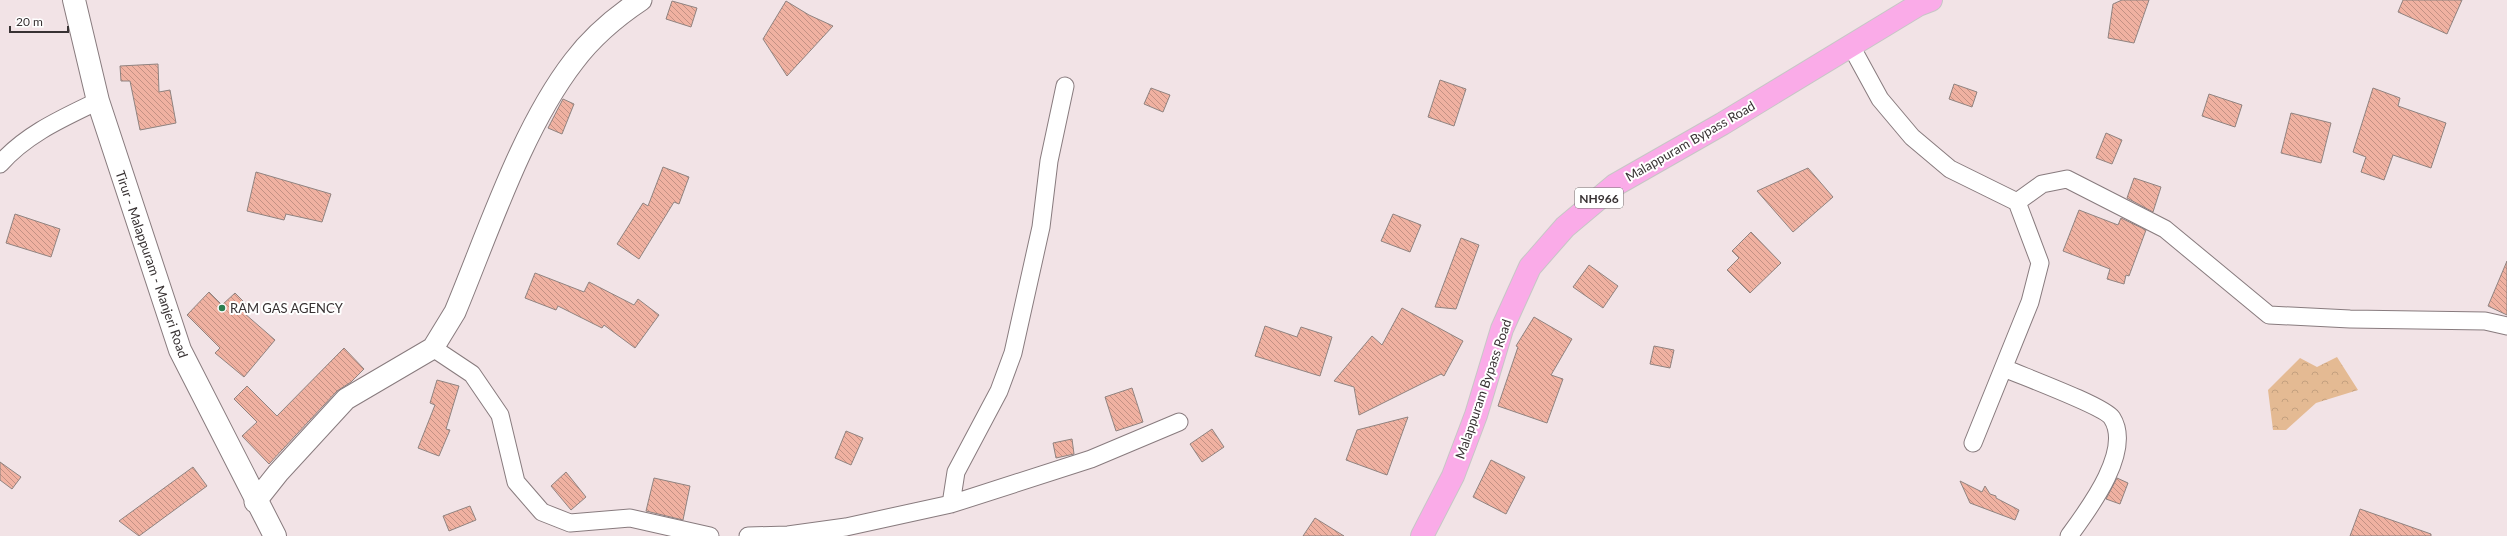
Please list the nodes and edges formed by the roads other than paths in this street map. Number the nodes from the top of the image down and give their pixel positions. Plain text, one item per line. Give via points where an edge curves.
1 (74, 0) edge
2 (641, 0) edge
3 (1931, 0) edge
4 (1851, 46) junction
5 (1066, 86) dead end
6 (98, 101) junction
7 (0, 164) edge
8 (2017, 202) junction
9 (2507, 326) edge
10 (433, 348) junction
11 (2004, 368) junction
12 (1179, 422) dead end
13 (1973, 443) dead end
14 (255, 502) junction
15 (951, 504) junction
16 (274, 536) edge
17 (710, 536) edge
18 (748, 536) edge
19 (1422, 536) edge
20 (2069, 536) edge

1 - 6 main road, Tirur - Malappuram - Manjeri Road
2 - 10 street via 618,15 574,60 538,118 455,312
3 - 4 highway, Malappuram Bypass Road / NH966 via 1918,5
4 - 8 street via 1880,99 1912,137 1950,169
4 - 19 highway, Malappuram Bypass Road / NH966 via 1615,185 1565,227 1530,267 1502,329 1454,476
5 - 15 street via 1049,161 1041,227 1013,353 999,391 956,472
6 - 7 street via 15,147
6 - 14 main road, Tirur - Malappuram - Manjeri Road via 180,350
8 - 9 street via 2042,184 2067,179 2165,228 2269,315 2350,320 2471,320
8 - 11 street via 2040,263 2030,302
10 - 14 street via 346,399 278,472
10 - 17 street via 472,374 500,415 516,482 542,512 570,523 630,518
11 - 13 street
11 - 20 street via 2093,406 2112,417 2118,435 2113,463 2092,506
12 - 15 street via 1091,459
14 - 16 main road, Tirur - Malappuram - Manjeri Road
15 - 18 street via 846,527 788,535

